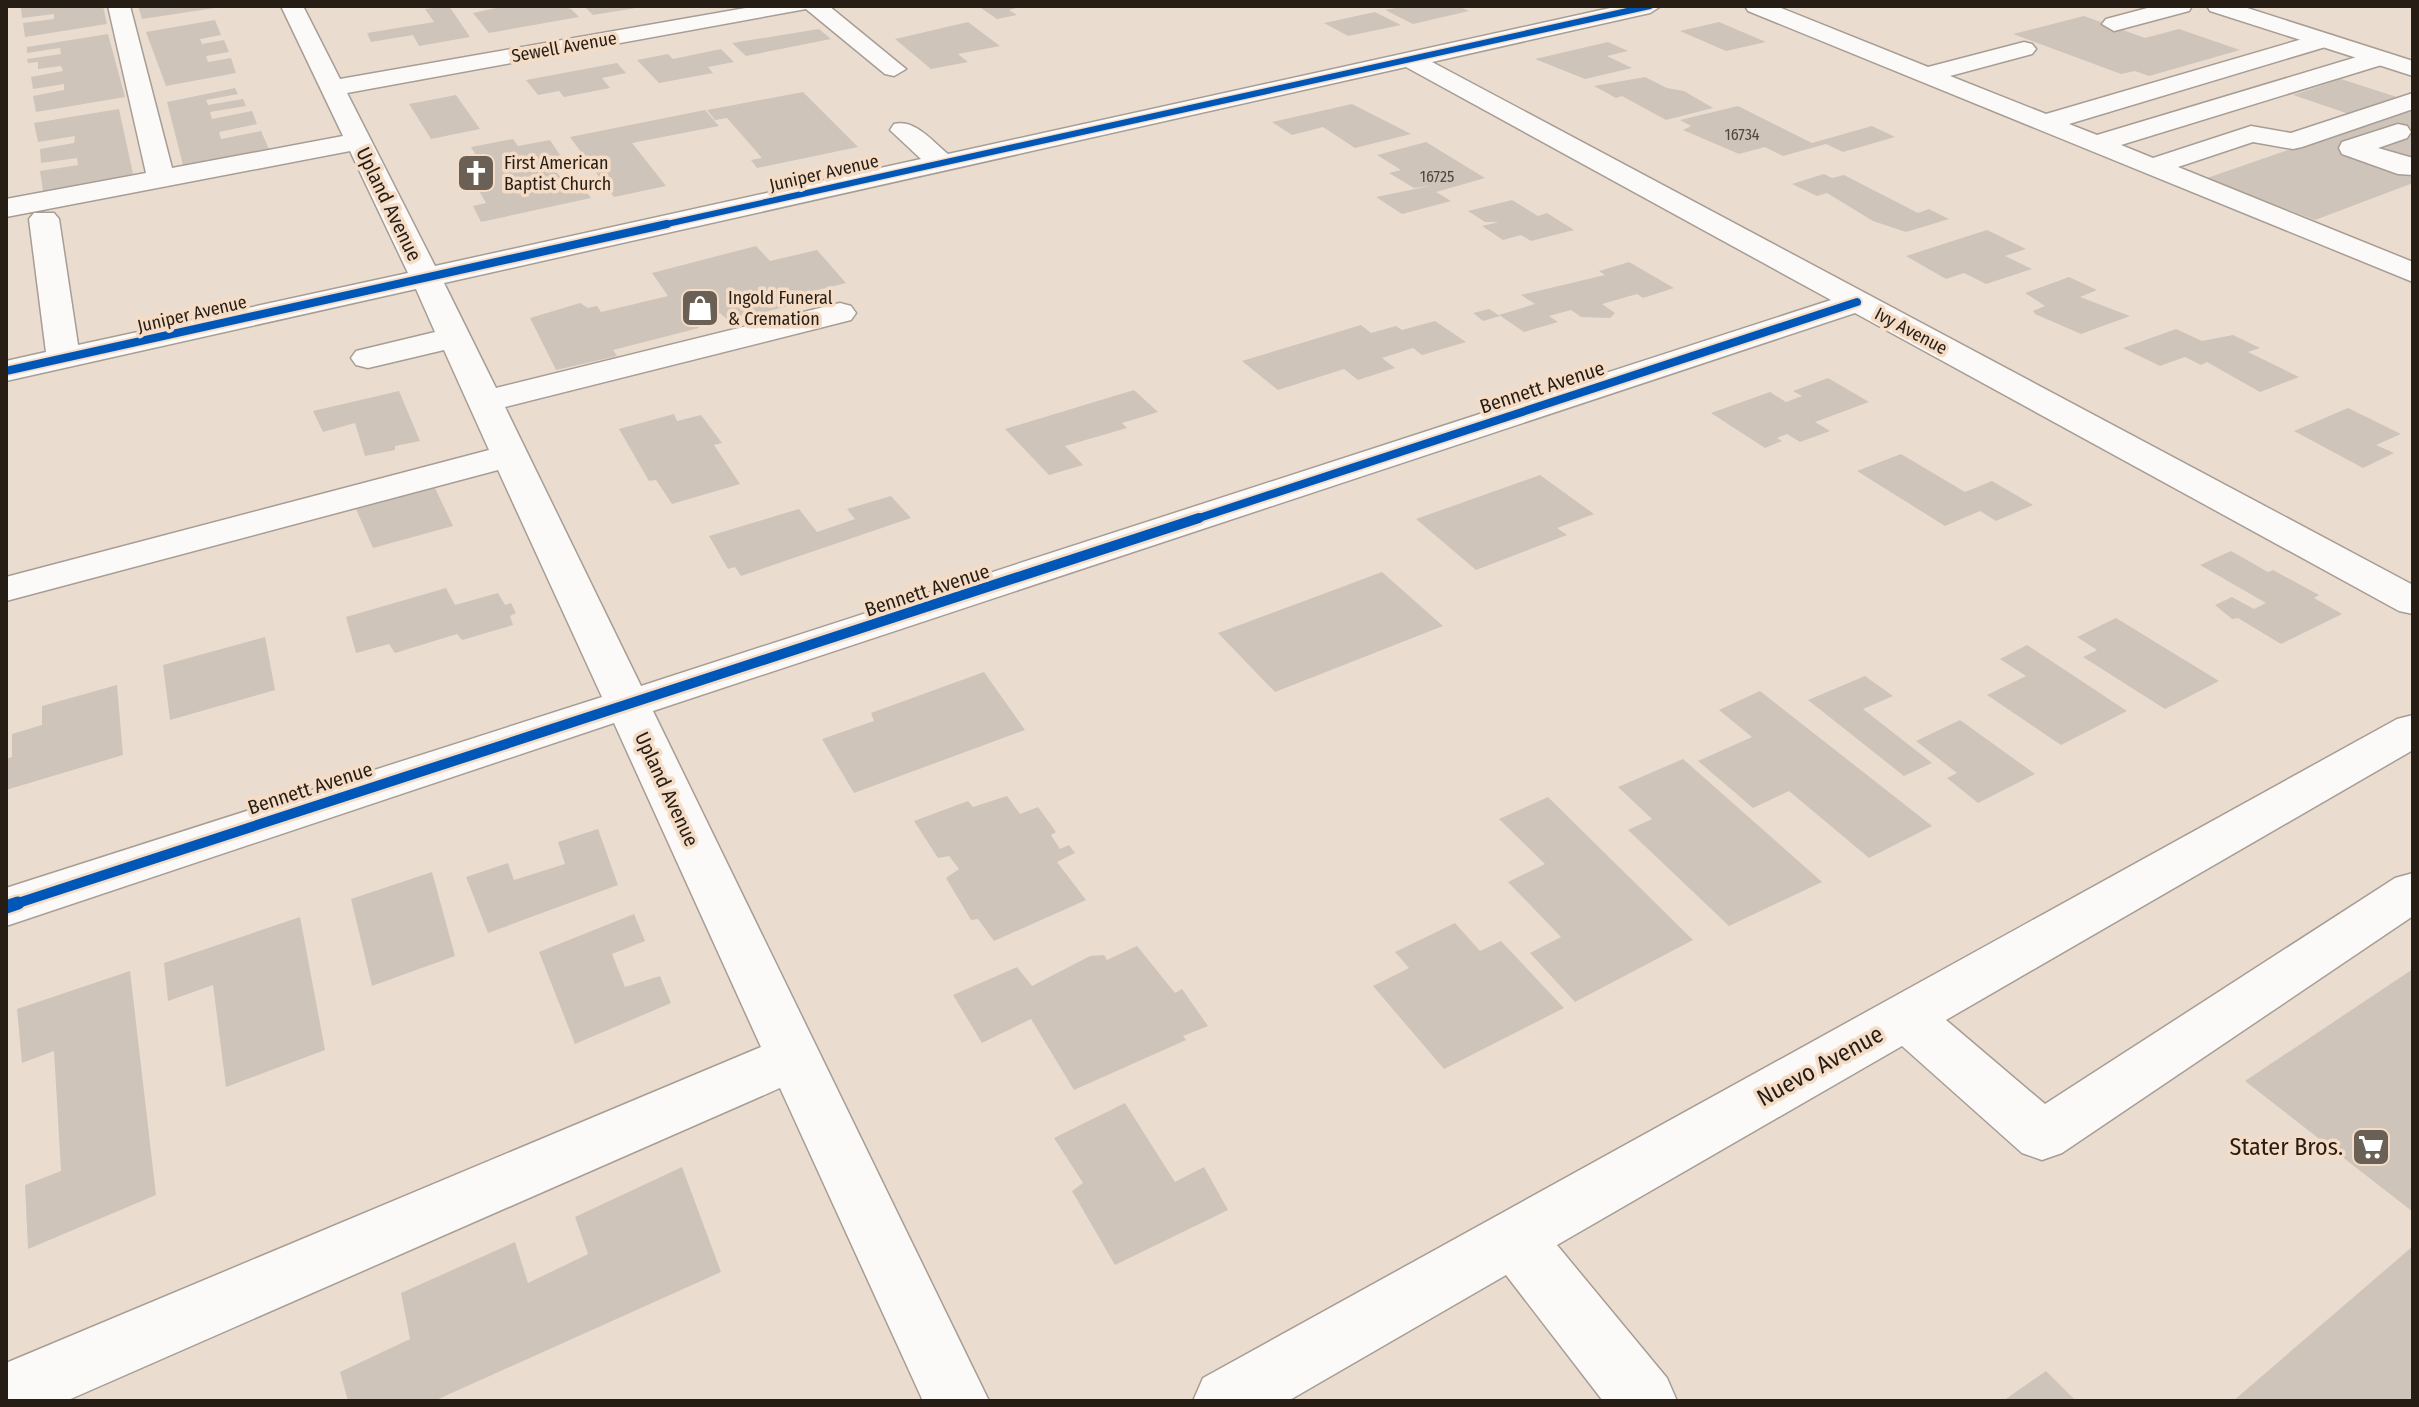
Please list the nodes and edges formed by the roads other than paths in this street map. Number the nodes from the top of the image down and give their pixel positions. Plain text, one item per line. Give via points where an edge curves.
1 (119, 6) edge
2 (292, 6) edge
3 (796, 6) edge
4 (815, 6) edge
5 (1650, 6) edge
6 (1756, 6) edge
7 (2181, 6) edge
8 (2218, 6) edge
9 (2114, 24) dead end
10 (2324, 40) junction
11 (2024, 49) dead end
12 (2379, 58) junction
13 (1409, 59) junction
14 (894, 69) dead end
15 (2413, 69) edge
16 (1926, 75) junction
17 (332, 88) junction
18 (2413, 101) edge
19 (2045, 123) junction
20 (2413, 126) edge
21 (903, 130) dead end
22 (359, 141) junction
23 (2095, 144) junction
24 (942, 163) junction
25 (2413, 166) edge
26 (2152, 167) junction
27 (161, 178) junction
28 (6, 208) edge
29 (44, 219) dead end
30 (2413, 273) edge
31 (425, 278) junction
32 (1857, 302) junction
33 (840, 313) dead end
34 (453, 338) junction
35 (368, 358) dead end
36 (64, 359) junction
37 (6, 371) edge
38 (483, 402) junction
39 (509, 456) junction
40 (6, 589) edge
41 (2413, 602) edge
42 (626, 703) junction
43 (2413, 730) edge
44 (2413, 891) edge
45 (6, 907) edge
46 (1906, 1017) junction
47 (793, 1058) junction
48 (1514, 1239) junction
49 (6, 1395) edge
50 (956, 1401) edge
51 (1226, 1401) edge
52 (1644, 1401) edge

1 - 27 street
2 - 17 street, Upland Avenue
3 - 17 street, Sewell Avenue
4 - 14 street
5 - 13 street, Juniper Avenue
6 - 16 street
7 - 9 street
8 - 10 street
10 - 12 street
10 - 19 street
11 - 16 street
12 - 15 street
12 - 23 street
13 - 24 street, Juniper Avenue
13 - 32 street, Ivy Avenue
16 - 19 street
17 - 22 street, Upland Avenue
18 - 26 street via 2293,141 2251,134
19 - 23 street
20 - 25 street via 2352,148
21 - 24 street
22 - 27 street
22 - 31 street, Upland Avenue
23 - 26 street
24 - 31 street, Juniper Avenue
26 - 30 street
27 - 28 street
29 - 36 street
31 - 34 street, Upland Avenue
31 - 36 street, Juniper Avenue
32 - 41 street, Ivy Avenue
32 - 42 street, Bennett Avenue
33 - 38 street
34 - 35 street
34 - 38 street, Upland Avenue
36 - 37 street, Juniper Avenue
38 - 39 street, Upland Avenue
39 - 40 street
39 - 42 street, Upland Avenue
42 - 45 street, Bennett Avenue
42 - 47 street, Upland Avenue
43 - 46 street, Nuevo Avenue
44 - 46 street via 2042,1136
46 - 48 street, Nuevo Avenue
47 - 49 street
47 - 50 street, Upland Avenue
48 - 51 street, Nuevo Avenue
48 - 52 street

